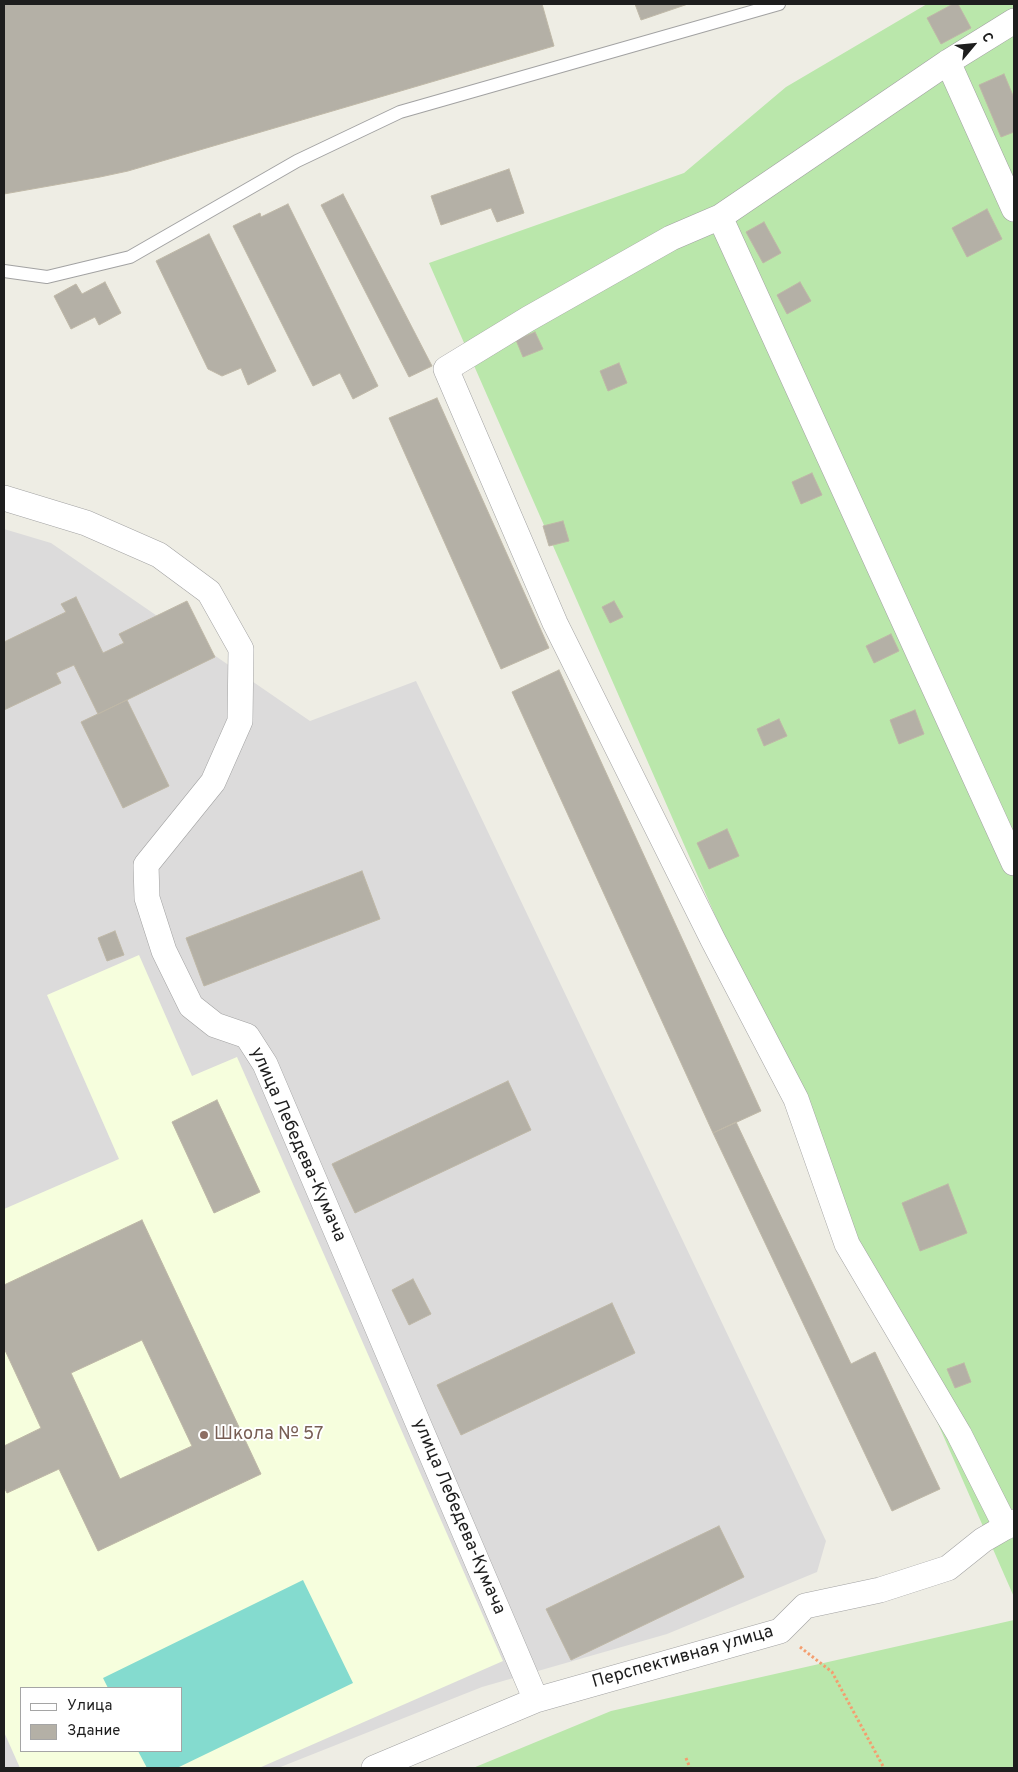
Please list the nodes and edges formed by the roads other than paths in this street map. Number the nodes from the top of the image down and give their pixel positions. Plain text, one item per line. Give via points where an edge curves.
1 (779, 4) edge
2 (1014, 21) edge
3 (948, 62) junction
4 (1014, 210) edge
5 (720, 217) junction
6 (4, 271) edge
7 (4, 498) edge
8 (1014, 863) edge
9 (1010, 1525) edge
10 (536, 1700) junction
11 (374, 1768) edge

1 - 6 lane via 400,112 297,161 130,258 47,277
2 - 3 street
3 - 4 street
3 - 5 street
5 - 8 street
5 - 9 street via 671,238 446,369 555,623 796,1099 847,1244
7 - 10 street, улица Лебедева-Кумача via 86,523 159,555 209,592 241,650 240,721 213,782 146,865 147,898 164,952 191,1006 215,1025 247,1036 264,1064
9 - 10 street, Перспективная улица via 983,1540 948,1568 880,1590 805,1606 780,1631
10 - 11 street, Перспективная улица

